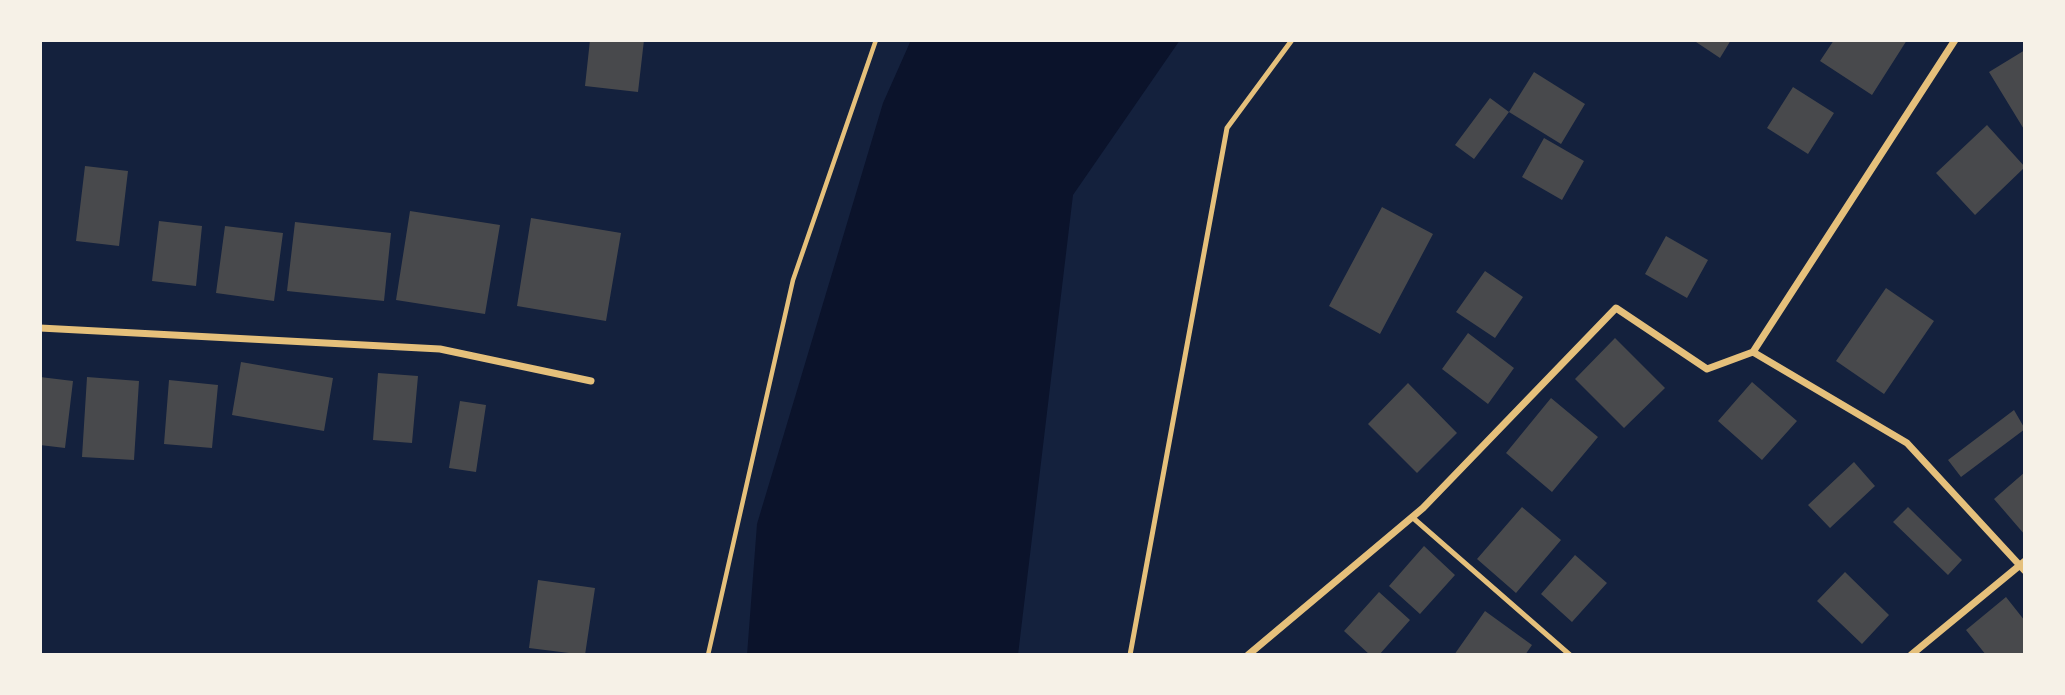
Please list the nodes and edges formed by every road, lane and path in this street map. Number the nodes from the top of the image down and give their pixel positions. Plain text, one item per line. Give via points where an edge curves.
1 (876, 40) edge
2 (1292, 40) edge
3 (1955, 40) edge
4 (40, 328) edge
5 (1753, 352) junction
6 (591, 382) dead end
7 (1412, 517) junction
8 (2023, 565) edge
9 (708, 655) edge
10 (1130, 655) edge
11 (1248, 655) edge
12 (1570, 655) edge
13 (1911, 655) edge

1 - 9 path via 793,280
2 - 10 lane via 1227,128
3 - 5 street
4 - 6 street via 440,349
5 - 7 street via 1707,369 1616,308
5 - 8 street via 1907,443
7 - 11 street
7 - 12 lane
8 - 13 street

